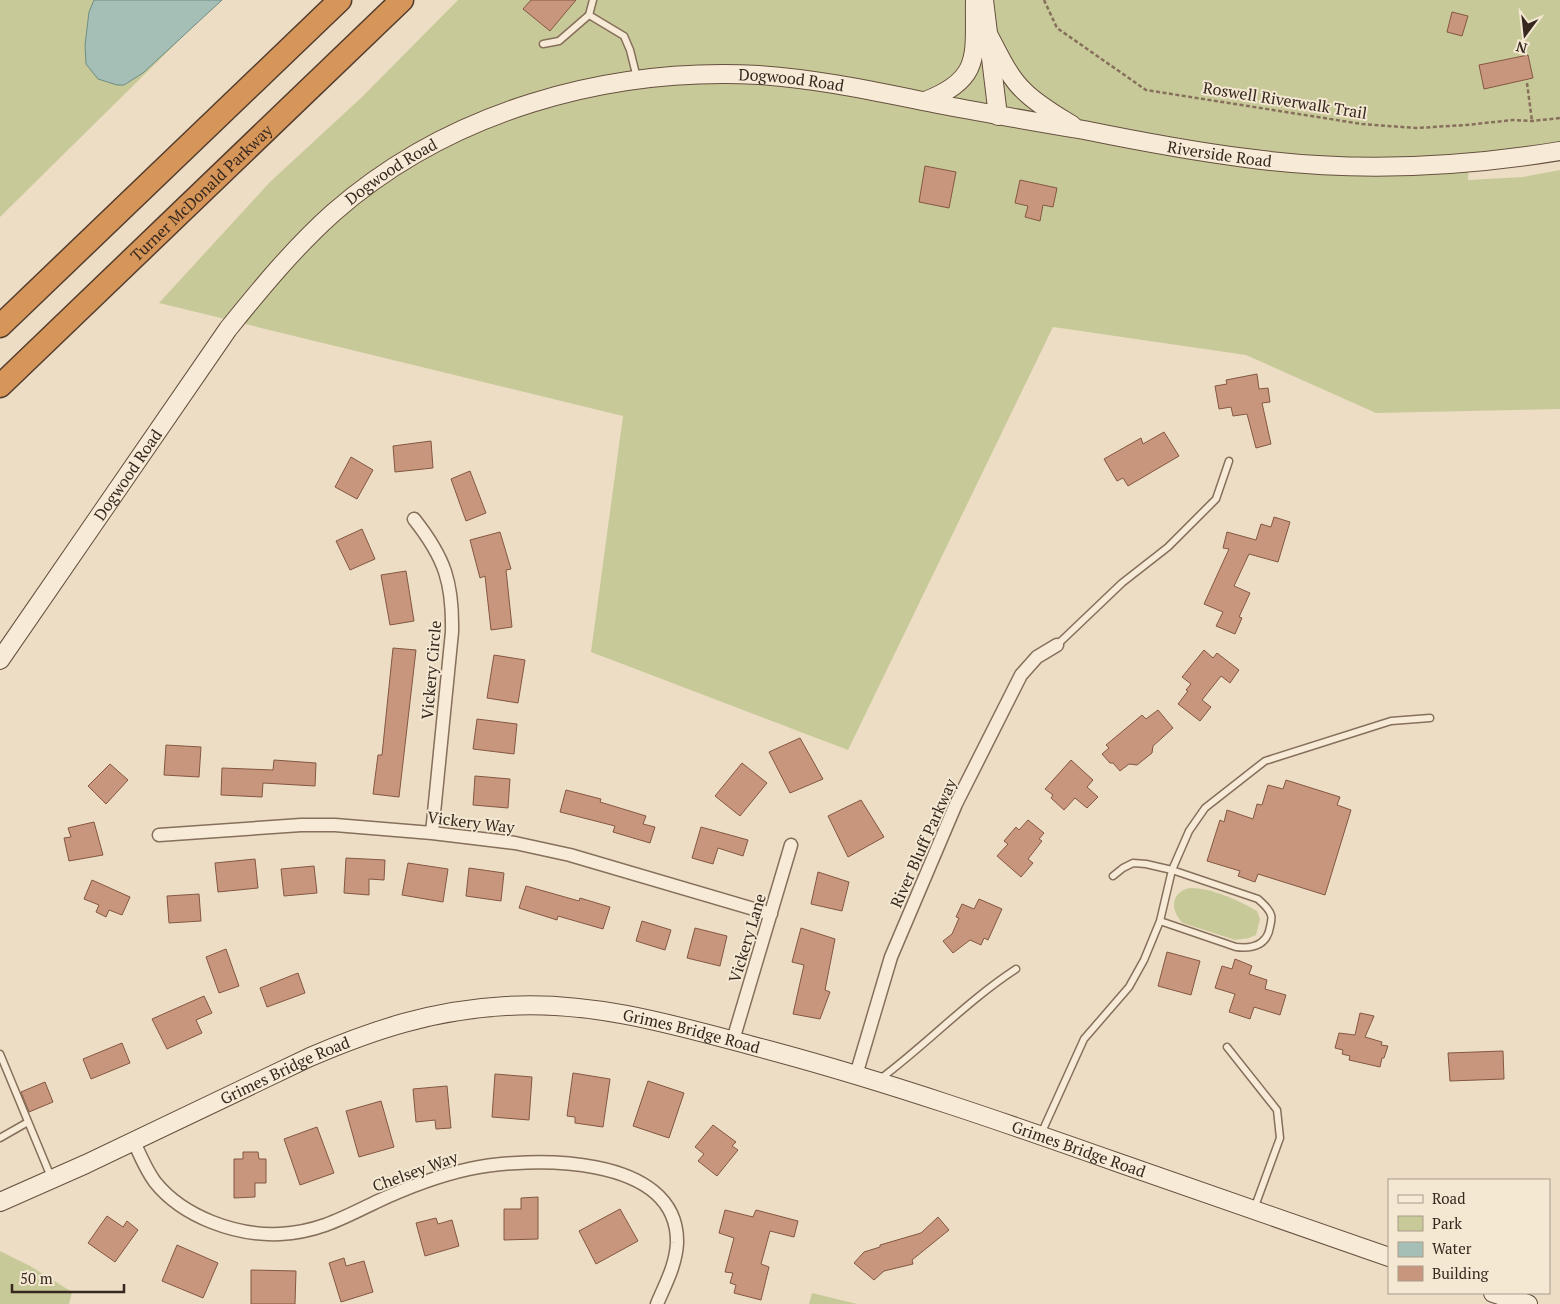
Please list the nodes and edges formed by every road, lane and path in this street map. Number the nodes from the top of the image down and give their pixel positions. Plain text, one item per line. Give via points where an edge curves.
1 (340, 0) edge
2 (402, 0) edge
3 (593, 0) edge
4 (975, 0) edge
5 (984, 0) edge
6 (1044, 0) edge
7 (589, 14) junction
8 (988, 34) junction
9 (543, 44) dead end
10 (638, 79) junction
11 (1527, 84) dead end
12 (925, 101) junction
13 (998, 116) junction
14 (1560, 118) edge
15 (1532, 121) junction
16 (1082, 130) junction
17 (1560, 151) edge
18 (0, 326) edge
19 (0, 386) edge
20 (1229, 461) dead end
21 (414, 519) dead end
22 (1057, 645) joint
23 (0, 660) edge
24 (1430, 718) dead end
25 (432, 833) junction
26 (159, 836) dead end
27 (791, 845) dead end
28 (1172, 870) junction
29 (1113, 876) dead end
30 (771, 914) junction
31 (1160, 921) junction
32 (1016, 969) dead end
33 (733, 1040) junction
34 (1227, 1047) dead end
35 (0, 1054) edge
36 (856, 1074) junction
37 (877, 1081) junction
38 (28, 1122) junction
39 (1040, 1135) junction
40 (0, 1138) edge
41 (134, 1142) junction
42 (52, 1179) junction
43 (0, 1202) edge
44 (1254, 1210) junction
45 (1388, 1257) edge
46 (1495, 1294) edge
47 (657, 1304) edge
48 (1528, 1304) edge

1 - 18 highway
2 - 19 highway, Turner McDonald Parkway
3 - 7 lane
4 - 12 street via 974,51 970,68 954,88
5 - 8 street
6 - 15 path, Roswell Riverwalk Trail via 1057,28 1146,90 1362,124 1416,128
7 - 9 lane via 559,41
7 - 10 lane via 624,36
8 - 13 street
8 - 16 street via 1024,91 1058,117
10 - 12 street, Dogwood Road via 680,75 758,75
10 - 23 street, Dogwood Road via 570,92 520,106 474,124 408,159 336,211 298,246 228,329
11 - 15 path
12 - 13 street, Dogwood Road
13 - 16 street, Riverside Road
14 - 15 path, Roswell Riverwalk Trail
16 - 17 street, Riverside Road via 1250,159 1344,165 1447,164
20 - 22 lane via 1216,499 1168,547 1122,583
21 - 25 street, Vickery Circle via 439,556 448,579 452,606
22 - 36 street, River Bluff Parkway via 1037,657 1022,675 956,804 891,957
24 - 28 lane via 1391,721 1265,761 1205,808 1189,831
25 - 26 street, Vickery Way via 300,825
25 - 30 street, Vickery Way via 545,848
27 - 30 street, Vickery Lane
28 - 29 lane via 1133,863
28 - 31 lane
28 - 31 lane via 1258,899 1271,915 1271,924 1263,942 1247,948
30 - 33 street, Vickery Lane
31 - 39 lane via 1129,987 1084,1039
32 - 37 lane via 997,981
33 - 36 street, Grimes Bridge Road
33 - 41 street, Grimes Bridge Road via 593,1009 507,1005 428,1015 348,1040
34 - 44 lane via 1277,1110 1280,1138
35 - 38 lane
36 - 37 street, Grimes Bridge Road
37 - 39 street, Grimes Bridge Road
38 - 40 lane
38 - 42 lane
39 - 44 street, Grimes Bridge Road
41 - 42 street, Grimes Bridge Road
41 - 47 street, Chelsey Way via 155,1182 169,1196 208,1220 253,1233 288,1233 329,1225 415,1186 477,1168 515,1163 558,1164 590,1167 631,1177 660,1198 671,1214 675,1228 675,1258
42 - 43 street, Grimes Bridge Road
44 - 45 street, Grimes Bridge Road
46 - 48 street

